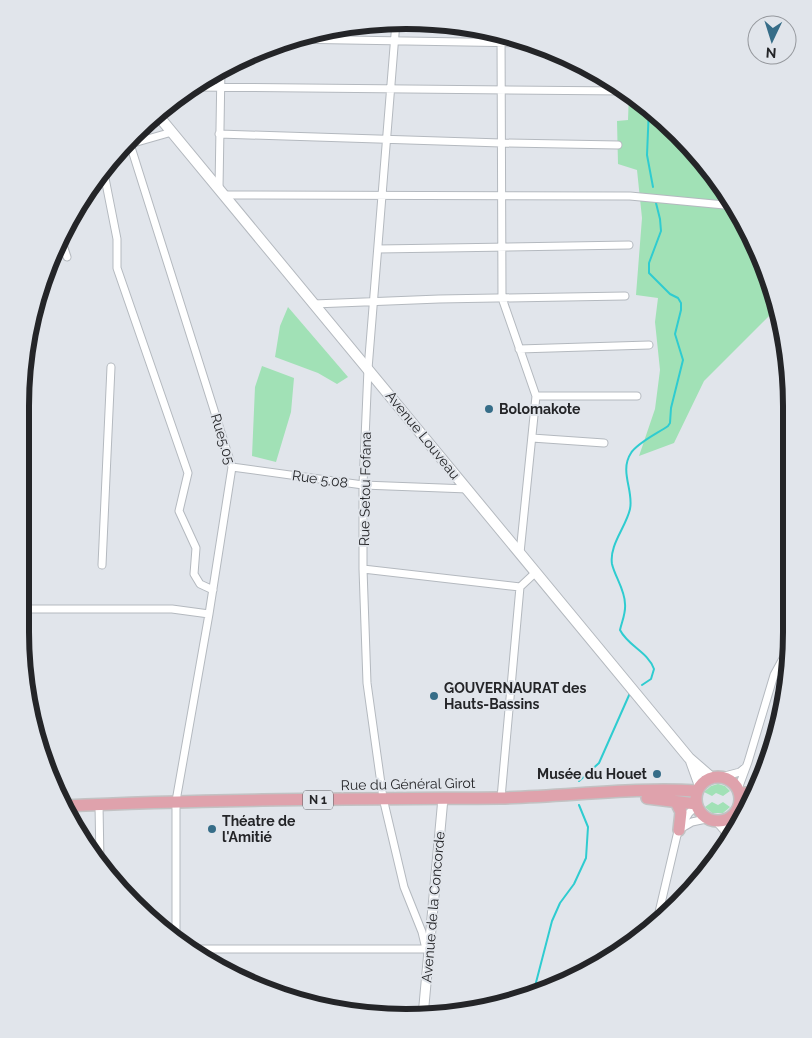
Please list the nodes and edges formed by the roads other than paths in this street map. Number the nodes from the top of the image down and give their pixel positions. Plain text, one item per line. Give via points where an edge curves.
1 (395, 29) edge
2 (318, 40) edge
3 (394, 41) junction
4 (501, 42) junction
5 (504, 42) edge
6 (221, 77) edge
7 (204, 87) edge
8 (221, 87) junction
9 (391, 89) junction
10 (500, 90) junction
11 (614, 91) edge
12 (161, 119) edge
13 (172, 132) junction
14 (219, 134) junction
15 (386, 140) junction
16 (136, 142) edge
17 (501, 143) junction
18 (618, 144) dead end
19 (129, 150) edge
20 (105, 179) edge
21 (221, 192) junction
22 (382, 196) junction
23 (502, 196) junction
24 (726, 205) edge
25 (629, 245) dead end
26 (502, 247) junction
27 (64, 248) edge
28 (378, 249) junction
29 (67, 257) dead end
30 (625, 296) dead end
31 (502, 298) junction
32 (374, 302) junction
33 (314, 304) junction
34 (648, 345) dead end
35 (519, 349) junction
36 (111, 366) dead end
37 (368, 369) junction
38 (536, 396) junction
39 (636, 396) dead end
40 (532, 438) junction
41 (604, 443) dead end
42 (232, 468) junction
43 (363, 485) junction
44 (468, 489) junction
45 (520, 553) junction
46 (102, 565) dead end
47 (363, 569) junction
48 (536, 572) junction
49 (520, 587) junction
50 (213, 590) junction
51 (29, 609) edge
52 (209, 614) junction
53 (782, 661) edge
54 (689, 758) junction
55 (748, 762) junction
56 (717, 777) junction
57 (698, 789) junction
58 (738, 791) junction
59 (747, 793) edge
60 (572, 795) junction
61 (383, 798) junction
62 (443, 798) junction
63 (501, 798) junction
64 (176, 801) junction
65 (676, 802) junction
66 (742, 804) edge
67 (99, 805) junction
68 (696, 805) junction
69 (71, 806) edge
70 (706, 819) junction
71 (729, 826) edge
72 (678, 830) junction
73 (100, 852) edge
74 (659, 912) edge
75 (176, 931) edge
76 (428, 949) junction
77 (202, 950) edge
78 (424, 1008) edge

1 - 3 street, Rue Setou Fofana
2 - 3 street
3 - 4 street
3 - 9 street, Rue Setou Fofana
4 - 5 street
4 - 10 street
6 - 8 street
7 - 8 street
8 - 9 street
8 - 14 street
9 - 10 street
9 - 15 street, Rue Setou Fofana
10 - 11 street
10 - 17 street
12 - 13 main road, Avenue Louveau
13 - 16 street
13 - 21 main road, Avenue Louveau
14 - 15 street
14 - 21 street
15 - 17 street
15 - 22 street, Rue Setou Fofana
17 - 18 street
17 - 23 street
19 - 42 street, Rue5.05
20 - 50 street via 117,239 117,268 188,473 179,511 196,548 194,574 200,584
21 - 22 street
21 - 33 main road, Avenue Louveau
22 - 23 street
22 - 28 street, Rue Setou Fofana
23 - 24 street via 630,196
23 - 26 street
25 - 26 street
26 - 28 street
26 - 31 street
27 - 29 street
28 - 32 street, Rue Setou Fofana
30 - 31 street
31 - 32 street
31 - 35 street
32 - 33 street
32 - 37 street, Rue Setou Fofana
33 - 37 main road, Avenue Louveau
34 - 35 street
35 - 38 street
36 - 46 street
37 - 43 street, Rue Setou Fofana
37 - 44 main road, Avenue Louveau
38 - 39 street
38 - 40 street
40 - 41 street
40 - 45 street
42 - 43 street, Rue 5.08
42 - 50 street, Rue5.05
43 - 44 street, Rue 5.08
43 - 47 street, Rue Setou Fofana
44 - 45 main road, Avenue Louveau
45 - 48 main road, Avenue Louveau
47 - 49 street
47 - 61 street, Rue Setou Fofana via 367,683
48 - 49 street
48 - 54 main road, Avenue Louveau
49 - 63 street
50 - 52 street, Rue5.05
51 - 52 street via 172,609
52 - 64 street, Rue5.05
53 - 55 street via 774,675
54 - 56 main road, Avenue Louveau
54 - 57 main road, Avenue Louveau via 695,769
55 - 56 street via 740,772
55 - 58 street
56 - 57 highway via 705,780
56 - 58 highway via 729,780
57 - 60 highway, N 1
57 - 68 highway
58 - 59 highway
58 - 66 highway
60 - 63 highway, Rue du Général Girot / N 1
60 - 65 highway, N 1
61 - 62 highway, Rue du Général Girot / N 1
61 - 64 highway, Rue du Général Girot / N 1
61 - 76 street, Rue Setou Fofana via 404,887
62 - 63 highway, Rue du Général Girot / N 1
62 - 76 street, Avenue de la Concorde
64 - 67 highway, Rue du Général Girot / N 1
64 - 75 street, Rue5.05
65 - 68 highway, N 1
65 - 72 highway via 681,812
67 - 69 highway, Rue du Général Girot / N 1
67 - 73 street
68 - 70 highway
68 - 72 street
70 - 71 highway
70 - 72 street
72 - 74 street
76 - 77 street
76 - 78 street, Avenue de la Concorde

